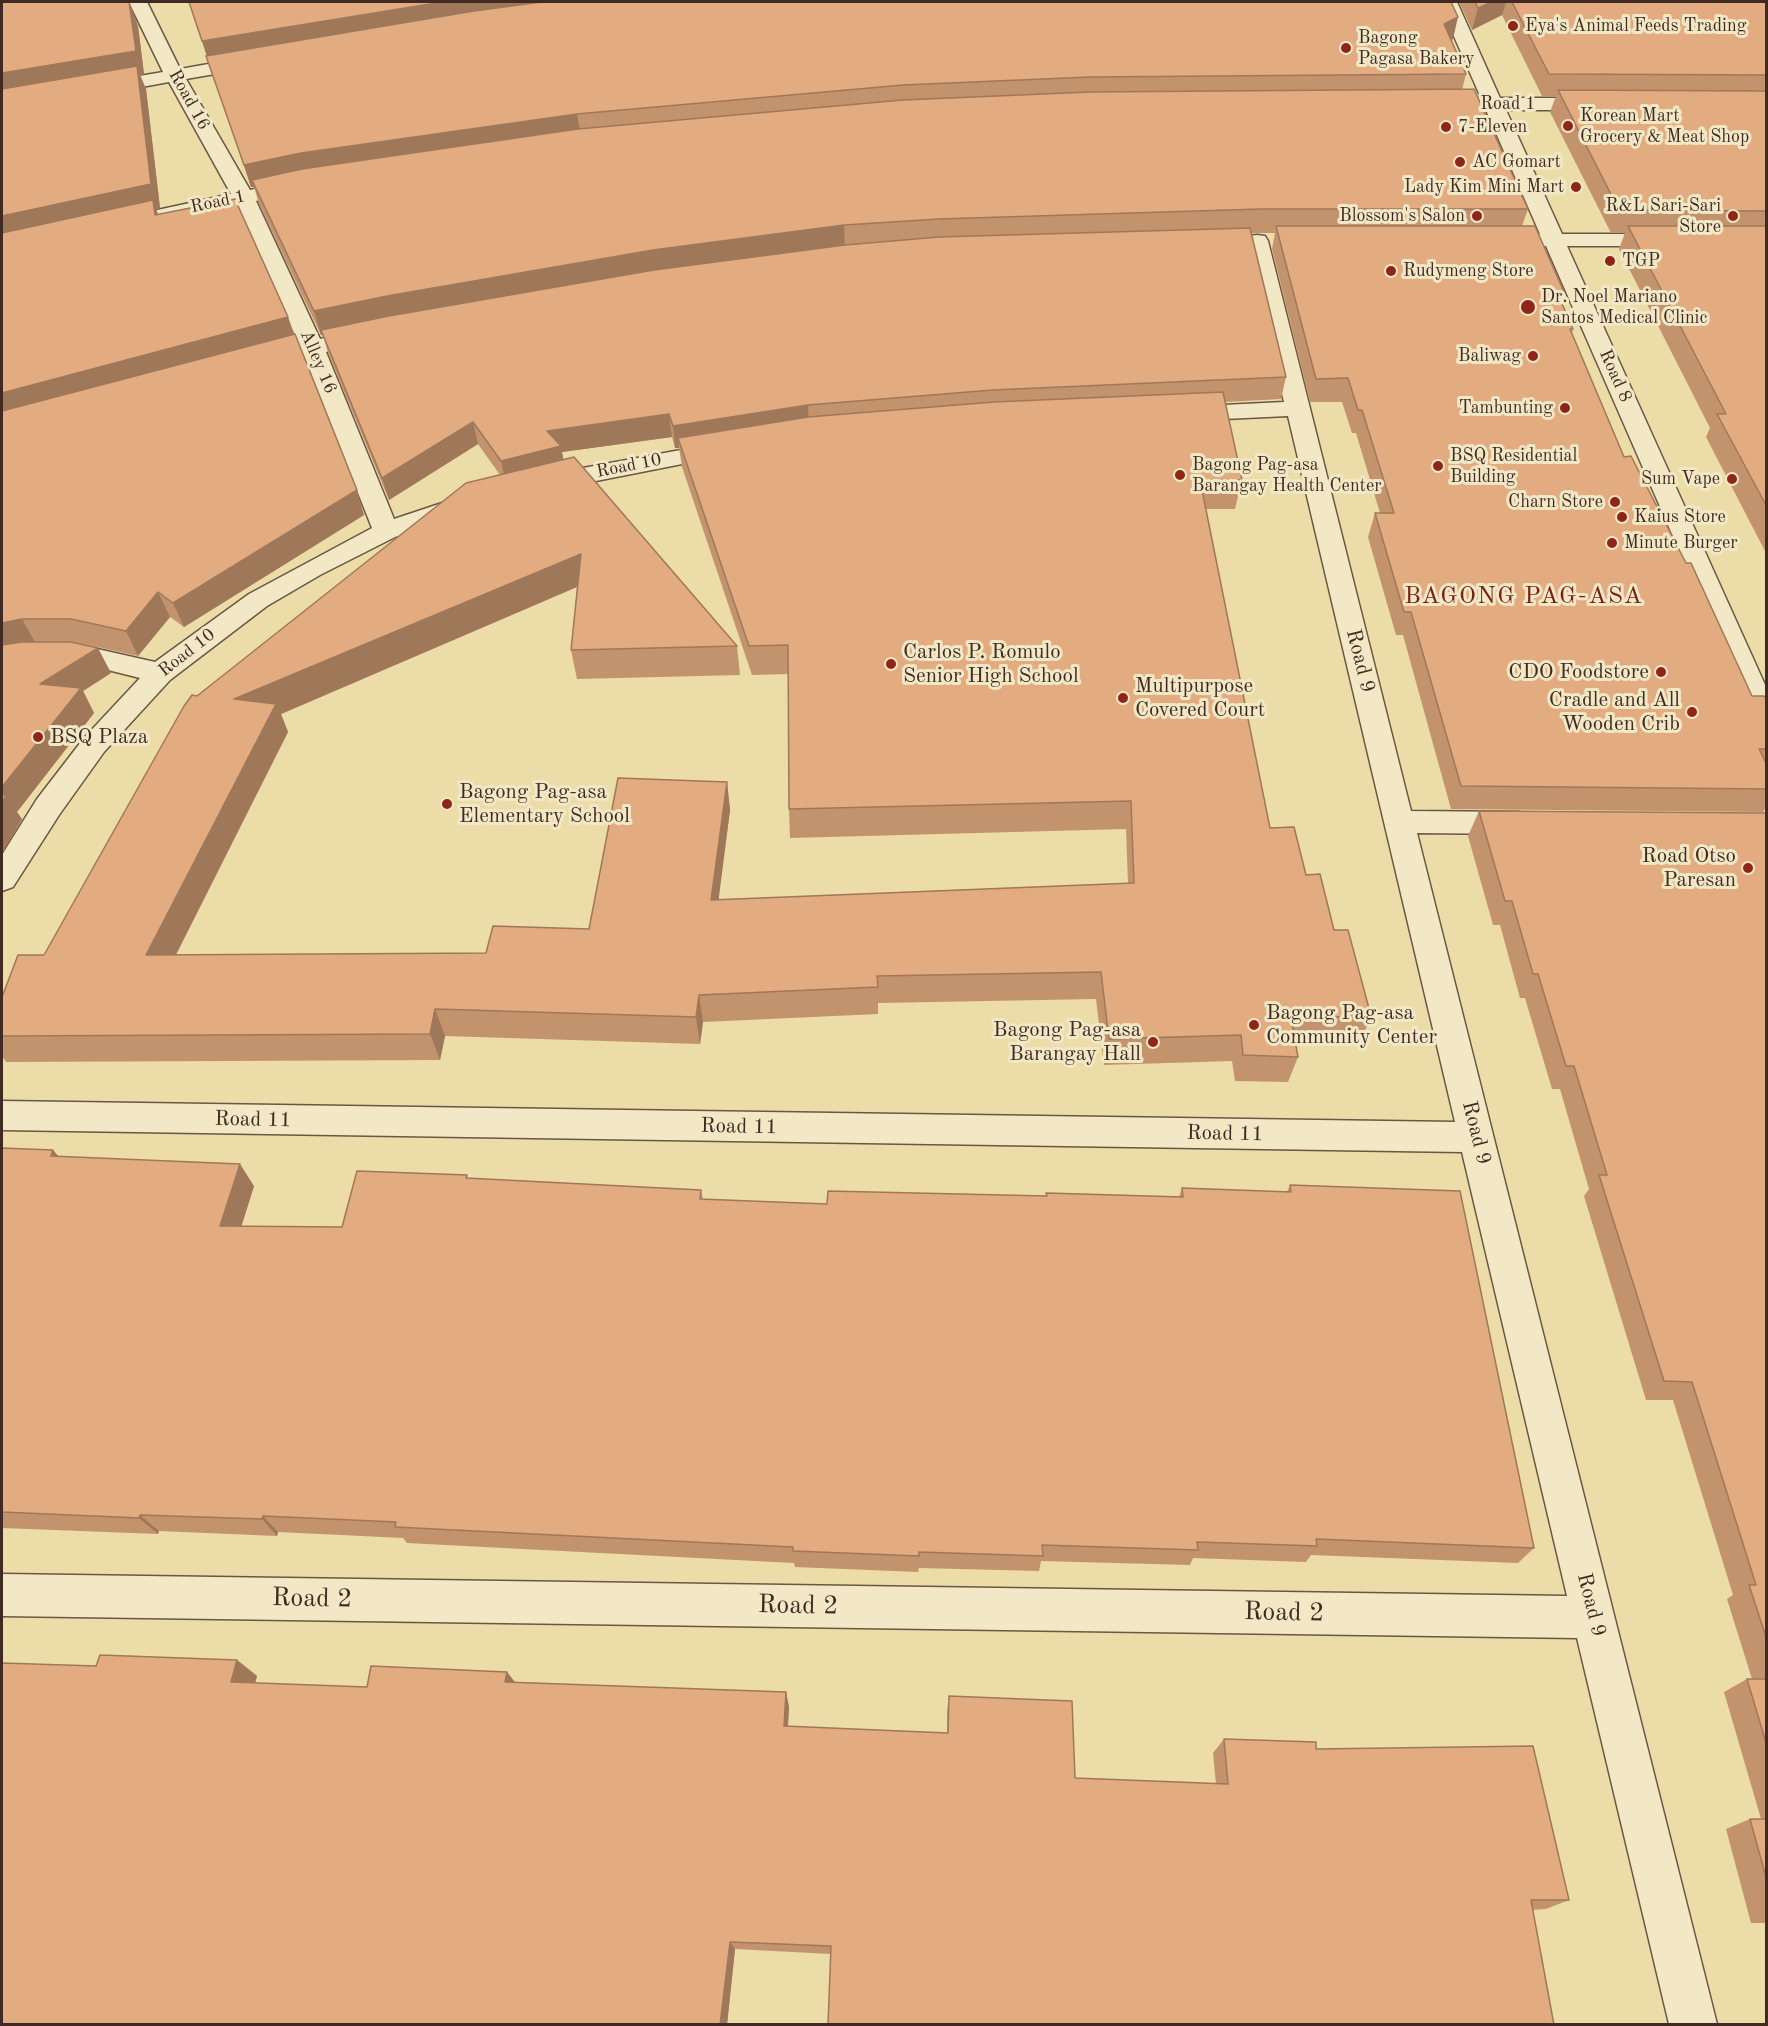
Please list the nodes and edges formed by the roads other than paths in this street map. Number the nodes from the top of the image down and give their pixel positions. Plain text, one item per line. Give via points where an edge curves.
1 (138, 2) edge
2 (1448, 2) edge
3 (276, 59) edge
4 (174, 75) junction
5 (82, 92) edge
6 (1494, 104) junction
7 (1612, 104) edge
8 (1412, 105) edge
9 (319, 182) edge
10 (243, 196) junction
11 (129, 221) edge
12 (1471, 240) edge
13 (1555, 240) junction
14 (1257, 241) dead end
15 (1684, 241) edge
16 (384, 332) edge
17 (312, 347) junction
18 (233, 368) edge
19 (1299, 408) junction
20 (1158, 415) edge
21 (742, 445) edge
22 (526, 488) edge
23 (491, 497) edge
24 (386, 531) junction
25 (2, 661) edge
26 (160, 673) junction
27 (1767, 717) edge
28 (1400, 822) junction
29 (1542, 823) edge
30 (2, 879) edge
31 (2, 1116) edge
32 (1477, 1137) junction
33 (2, 1595) edge
34 (1594, 1617) junction
35 (1693, 2025) edge

1 - 4 street, Road 16
2 - 6 street, Road 8
3 - 4 street
4 - 5 street
4 - 10 street, Road 16
6 - 7 street, Road 1
6 - 8 street, Road 1
6 - 13 street, Road 8
9 - 10 street, Road 1
10 - 11 street, Road 1
10 - 17 street, Alley 16
12 - 13 street
13 - 15 street
13 - 27 street, Road 8
14 - 19 street, Road 9
16 - 17 street
17 - 18 street
17 - 24 street, Alley 16
19 - 20 street
19 - 28 street, Road 9
21 - 22 street, Road 10
23 - 24 street, Road 10
24 - 26 street, Road 10 via 311,568 258,600
25 - 26 street via 36,655 84,655
26 - 30 street, Road 10 via 94,745
28 - 29 street
28 - 32 street, Road 9
31 - 32 street, Road 11
32 - 34 street, Road 9
33 - 34 street, Road 2
34 - 35 street, Road 9

